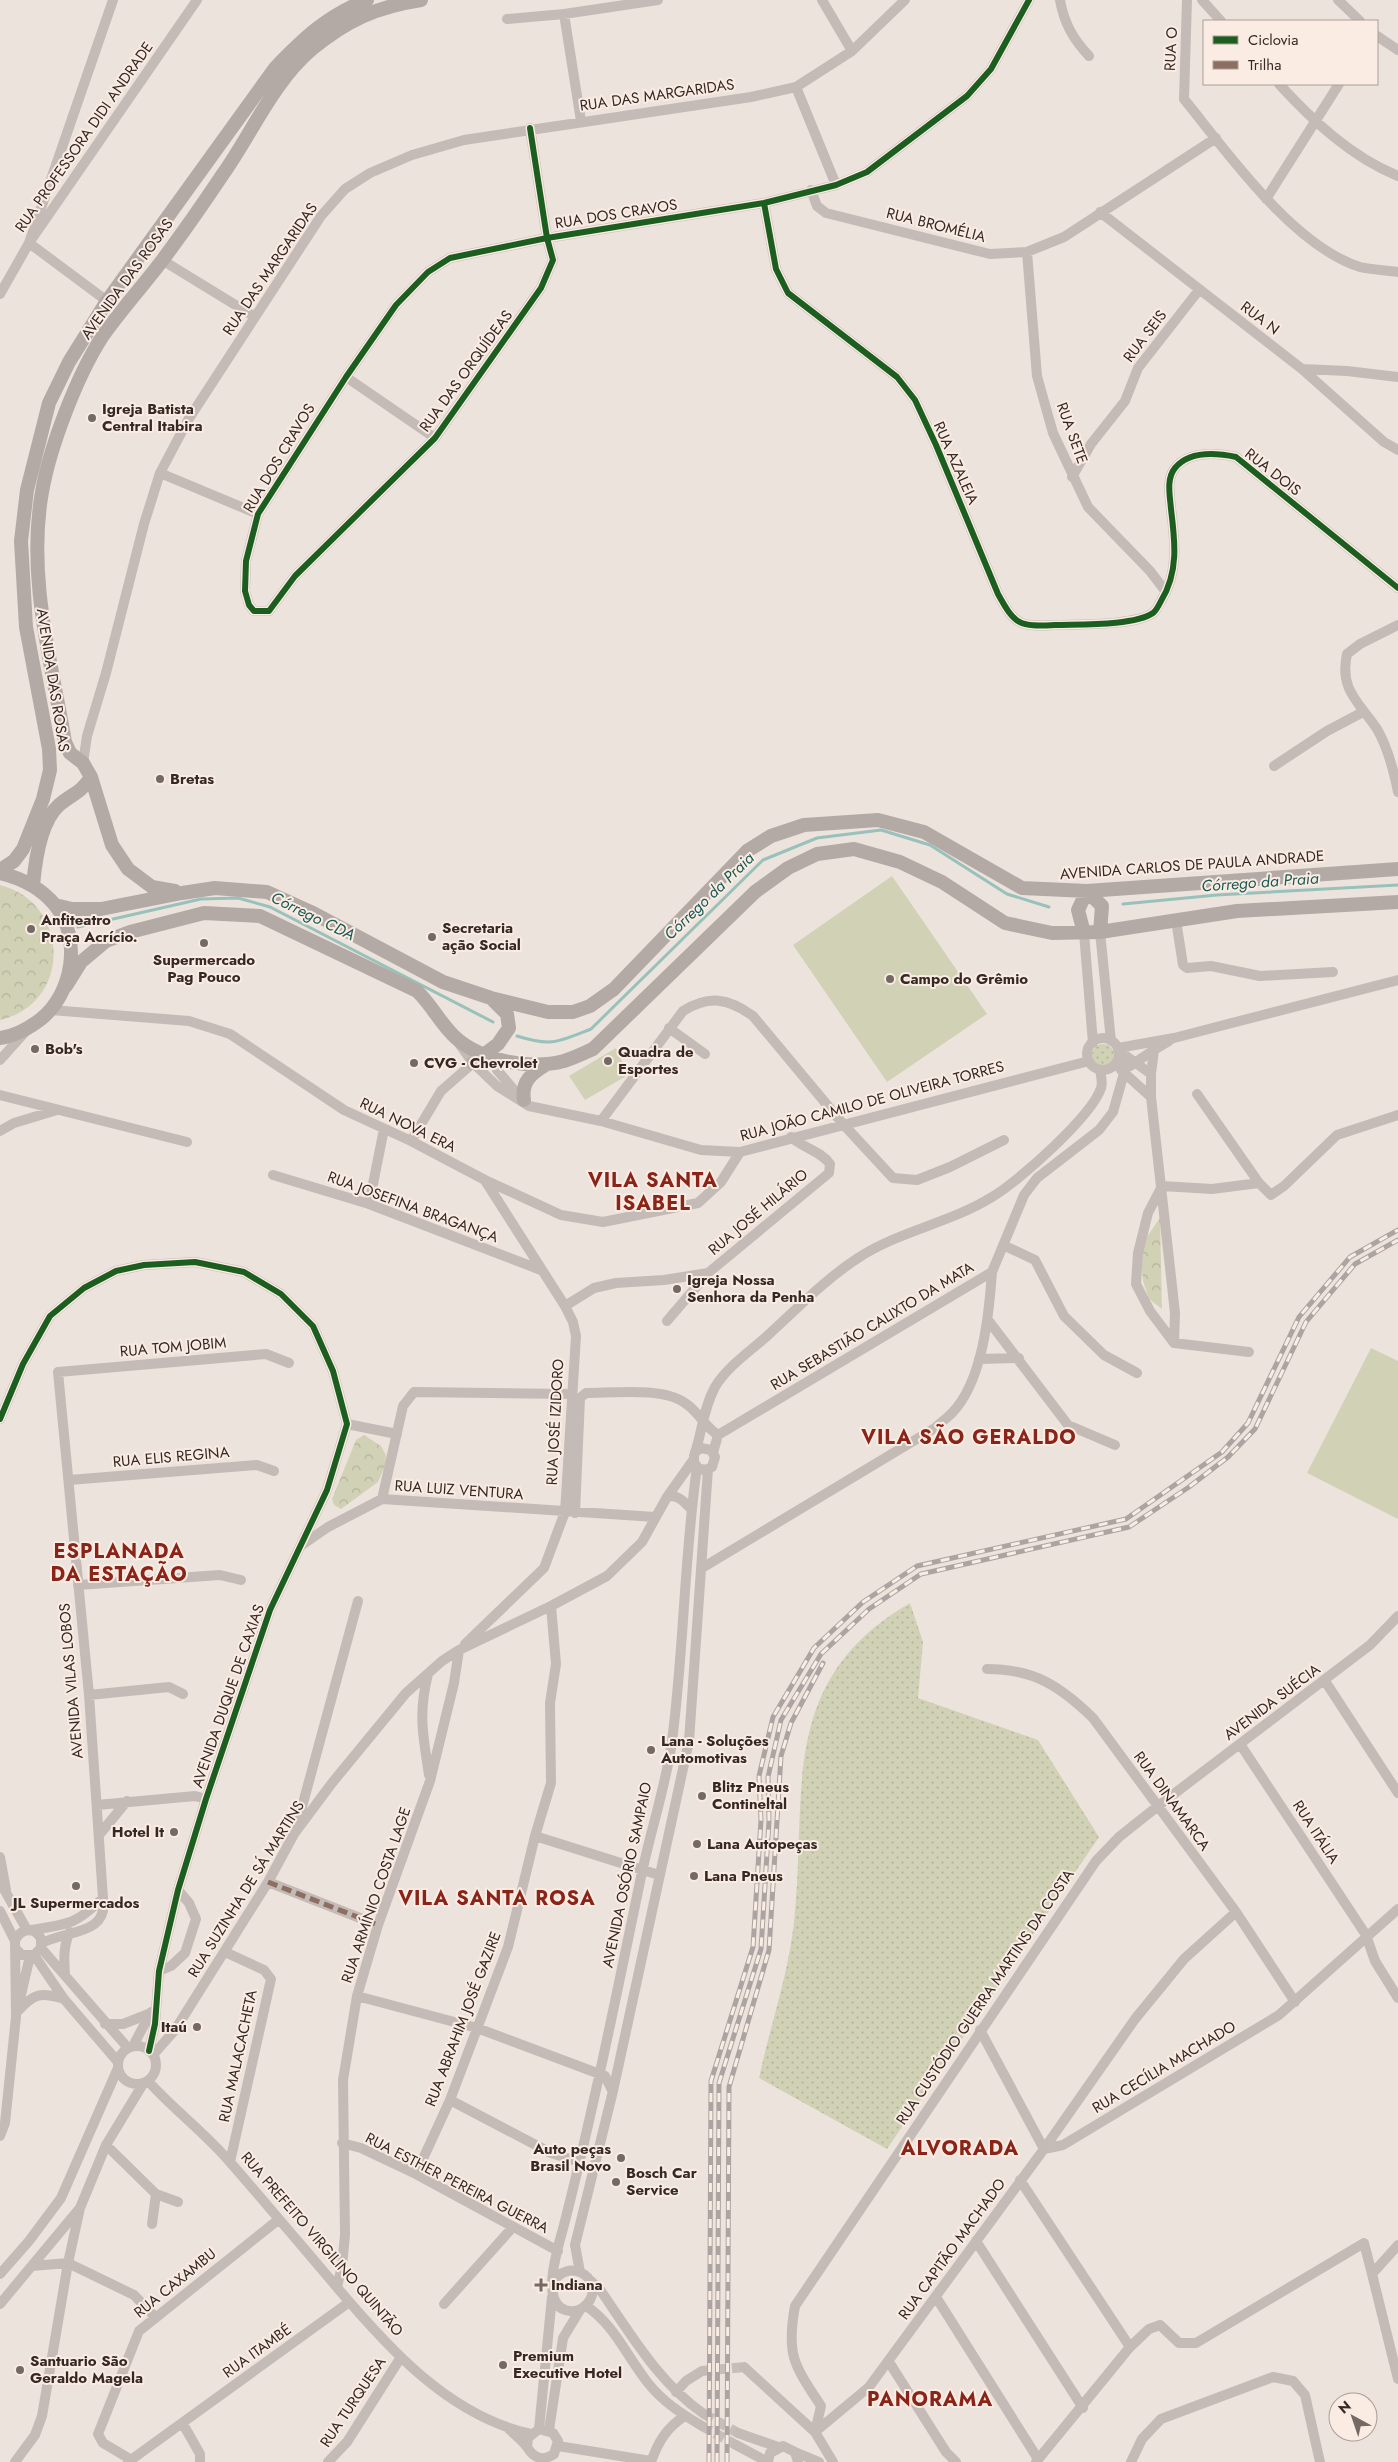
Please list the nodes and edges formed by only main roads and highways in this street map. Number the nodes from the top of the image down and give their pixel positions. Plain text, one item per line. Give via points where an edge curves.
1 (367, 0) edge
2 (421, 0) edge
3 (216, 151) junction
4 (224, 173) junction
5 (191, 187) junction
6 (193, 216) junction
7 (33, 504) junction
8 (76, 758) junction
9 (50, 770) junction
10 (91, 777) junction
11 (1398, 869) edge
12 (0, 871) edge
13 (33, 886) junction
14 (1087, 891) junction
15 (182, 893) junction
16 (1398, 902) edge
17 (55, 906) junction
18 (1100, 932) junction
19 (1084, 934) junction
20 (66, 986) junction
21 (491, 998) junction
22 (0, 1038) edge
23 (493, 1052) junction
24 (472, 1063) road end
25 (547, 1064) junction
26 (526, 1103) road end

1 - 3 main road, AVENIDA DAS ROSAS via 342,10 302,40 275,68
2 - 4 main road, AVENIDA DAS ROSAS via 390,5 346,23 310,51 284,79
3 - 4 main road via 222,157
3 - 5 main road, AVENIDA DAS ROSAS
4 - 6 main road, AVENIDA DAS ROSAS
5 - 6 main road via 188,200
5 - 7 main road, AVENIDA DAS ROSAS via 107,301 69,362 49,403
6 - 7 main road, AVENIDA DAS ROSAS via 102,338 52,450
7 - 8 main road, AVENIDA DAS ROSAS via 37,586 66,742
7 - 9 main road, AVENIDA DAS ROSAS via 21,541 26,627
8 - 9 main road
8 - 10 main road, AVENIDA DAS ROSAS
9 - 12 main road, AVENIDA DAS ROSAS via 43,799 23,849
10 - 13 main road via 83,790 57,806 51,816 37,852
10 - 15 main road, AVENIDA DAS ROSAS via 112,845 128,869 152,887
11 - 14 main road, AVENIDA CARLOS DE PAULA ANDRADE
12 - 13 main road
13 - 17 main road
14 - 18 main road via 1102,907
14 - 19 main road via 1078,910
14 - 21 main road, AVENIDA CARLOS DE PAULA ANDRADE via 1022,888 924,832 878,820 804,825 771,836 747,851 614,989 590,1006 573,1012 548,1012
15 - 17 main road, AVENIDA CARLOS DE PAULA ANDRADE via 101,910
15 - 21 main road, AVENIDA CARLOS DE PAULA ANDRADE via 225,888 267,892 443,982
16 - 18 main road via 1237,911
17 - 20 main road via 68,930 72,958
18 - 19 main road
19 - 25 main road via 1052,933 1005,923 942,882 900,862 854,849 817,854 788,868 755,892 593,1049 565,1061
20 - 22 main road via 51,1010 26,1030
20 - 23 main road via 81,962 106,941 130,932 204,913 260,916 417,991 454,1036 469,1048
21 - 23 main road via 507,1014 509,1028
23 - 24 main road
23 - 25 main road via 515,1062
25 - 26 main road via 528,1078 523,1090

